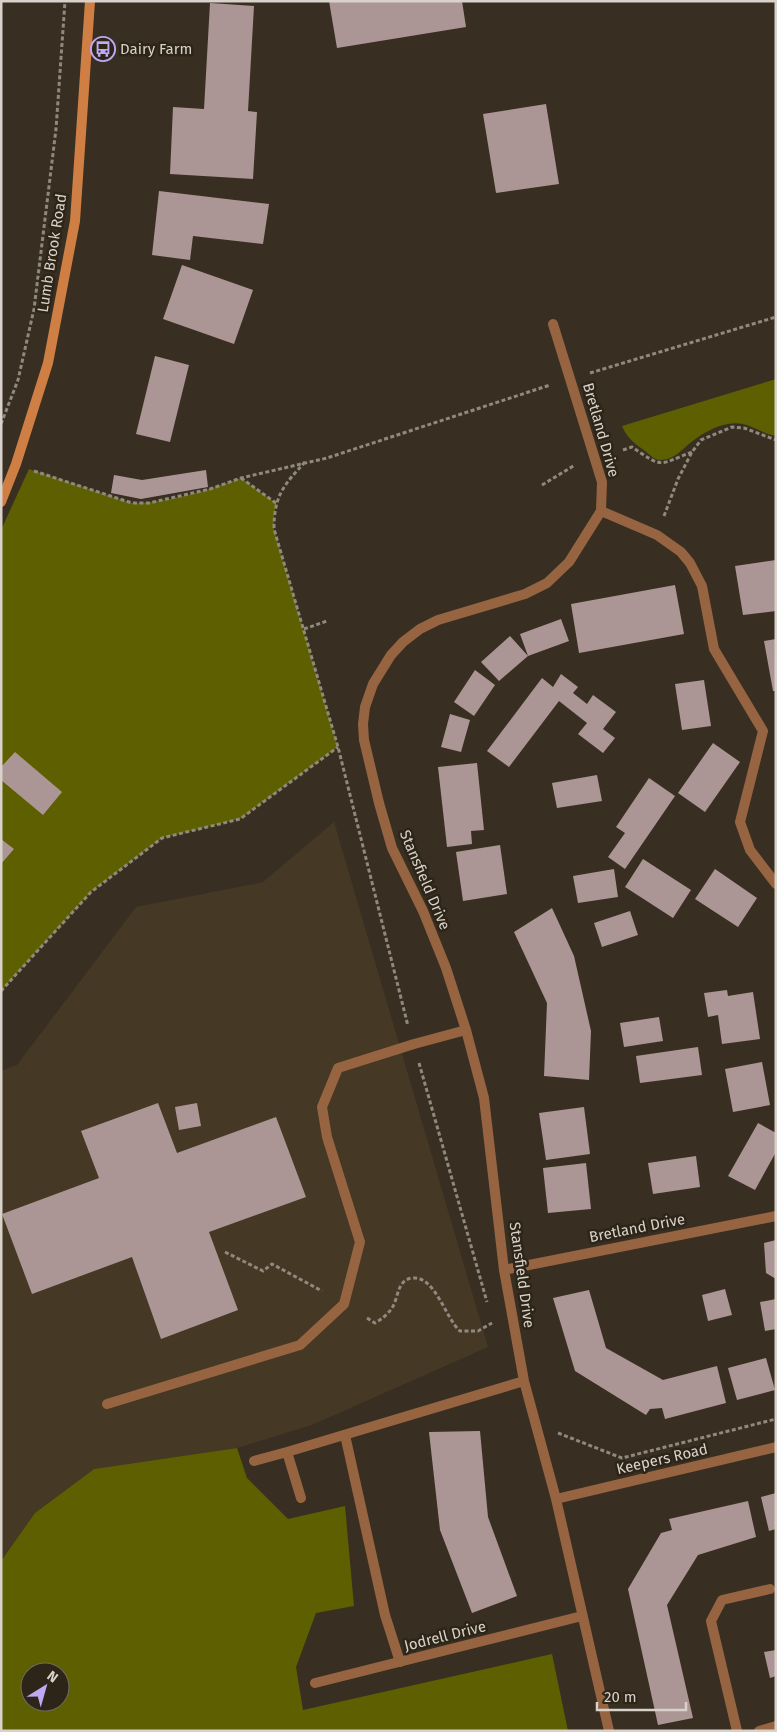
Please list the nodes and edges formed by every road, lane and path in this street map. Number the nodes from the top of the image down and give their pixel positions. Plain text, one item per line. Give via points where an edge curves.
1 (65, 1) edge
2 (90, 1) edge
3 (776, 317) edge
4 (553, 324) dead end
5 (598, 370) dead end
6 (552, 385) dead end
7 (1, 424) edge
8 (776, 440) edge
9 (623, 450) dead end
10 (692, 452) junction
11 (305, 462) junction
12 (575, 465) dead end
13 (29, 469) dead end
14 (241, 478) junction
15 (542, 485) dead end
16 (1, 502) edge
17 (276, 503) junction
18 (601, 511) junction
19 (662, 520) dead end
20 (327, 621) dead end
21 (304, 629) junction
22 (338, 747) junction
23 (776, 884) edge
24 (1, 991) edge
25 (408, 1026) dead end
26 (466, 1030) junction
27 (419, 1063) dead end
28 (776, 1216) edge
29 (225, 1252) dead end
30 (504, 1270) junction
31 (322, 1291) dead end
32 (488, 1304) dead end
33 (367, 1318) dead end
34 (493, 1323) dead end
35 (524, 1381) junction
36 (107, 1404) dead end
37 (776, 1419) edge
38 (556, 1424) dead end
39 (345, 1435) junction
40 (776, 1447) edge
41 (287, 1452) junction
42 (254, 1461) dead end
43 (301, 1498) dead end
44 (556, 1499) junction
45 (770, 1589) dead end
46 (582, 1616) junction
47 (400, 1662) junction
48 (315, 1683) dead end
49 (776, 1726) edge
50 (609, 1731) edge
51 (737, 1731) edge
52 (759, 1731) edge

1 - 7 path via 56,129 34,310 18,380
2 - 16 street, Lumb Brook Road via 75,221 48,364
3 - 5 path
4 - 18 street, Bretland Drive via 602,482
6 - 11 path via 327,458
8 - 10 path via 732,427 701,440
9 - 10 path via 632,447 661,464
10 - 19 path
11 - 14 path
11 - 17 path via 282,489
12 - 15 path
13 - 14 path via 132,503 149,503 193,493
14 - 17 path
17 - 21 path via 274,529
18 - 23 street via 657,535 681,552 696,573 702,586 714,650 763,731 740,822 750,850
18 - 26 street, Stansfield Drive via 569,562 547,583 525,594 438,620 403,642 373,684 365,707 364,740 390,839 446,968
20 - 21 path
21 - 22 path
22 - 24 path via 240,819 162,838 91,892
22 - 25 path
26 - 30 street, Stansfield Drive via 484,1098
26 - 36 street via 338,1068 322,1106 327,1137 360,1242 344,1304 300,1345
27 - 32 path
28 - 30 street, Bretland Drive
29 - 31 path via 262,1271 272,1264
30 - 35 street, Stansfield Drive
33 - 34 path via 375,1323 384,1317 393,1307 405,1281 419,1278 431,1288 460,1331 478,1331
35 - 39 street
35 - 44 street, Stansfield Drive
37 - 38 path via 622,1458 558,1433
39 - 41 street
39 - 47 street via 385,1615
40 - 44 street, Keepers Road
41 - 42 street
41 - 43 street
44 - 46 street, Stansfield Drive
45 - 51 street via 722,1600 711,1621
46 - 47 street, Jodrell Drive
46 - 50 street, Stansfield Drive
47 - 48 street, Jodrell Drive
49 - 52 street

